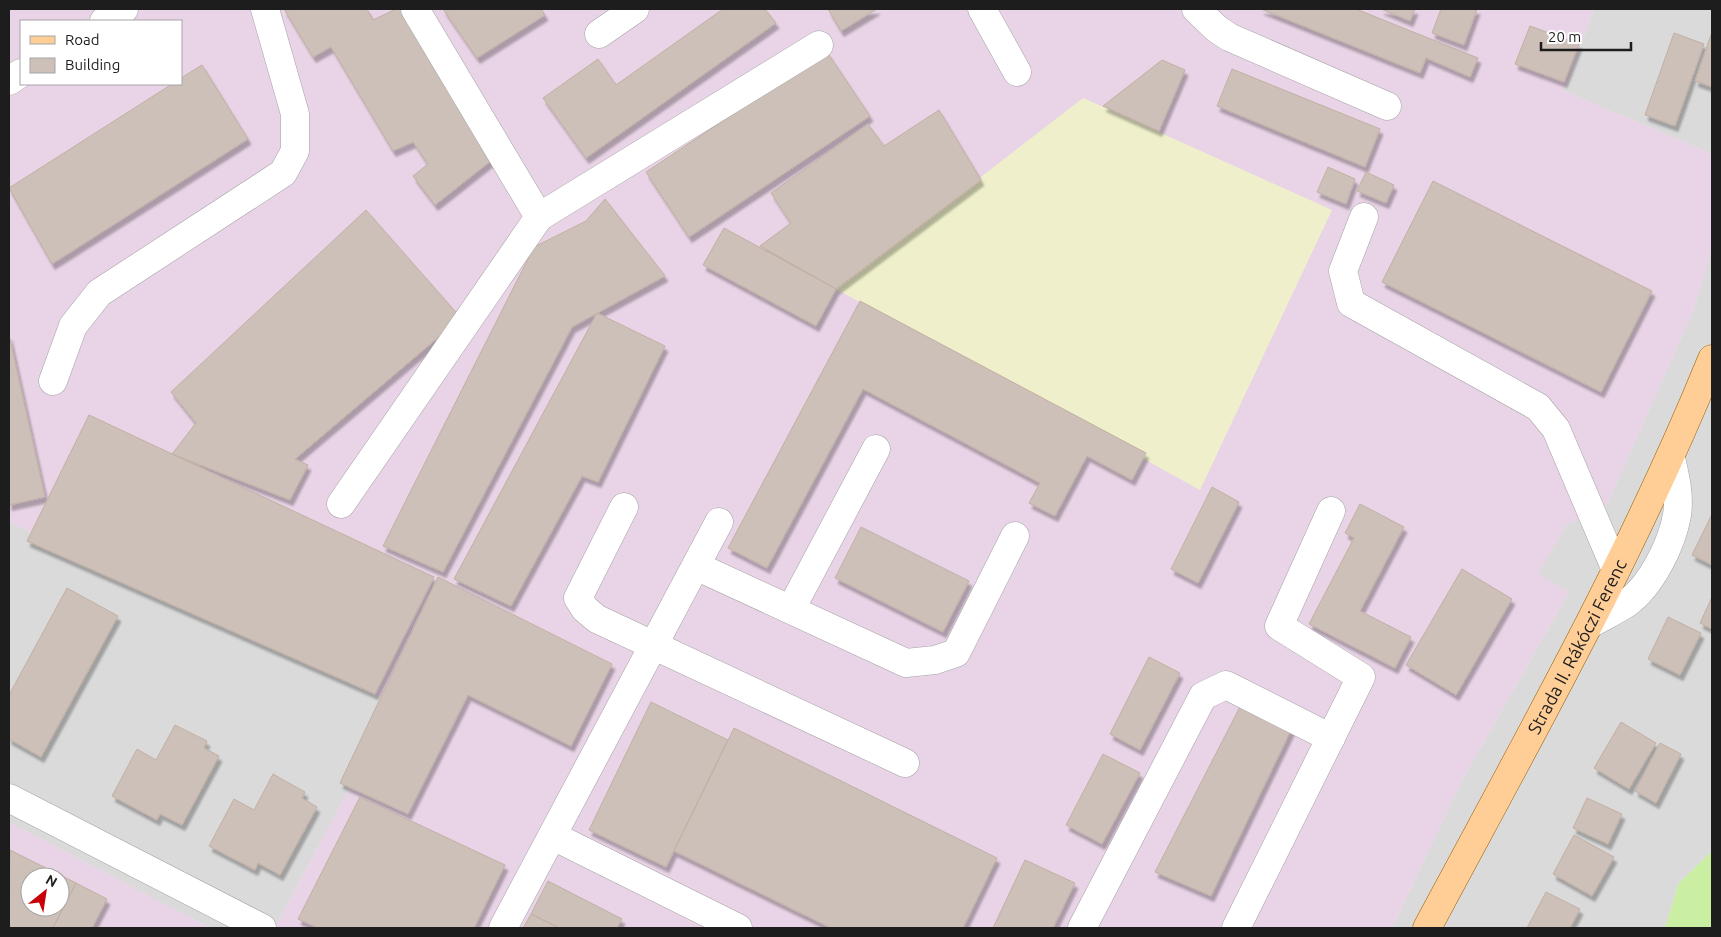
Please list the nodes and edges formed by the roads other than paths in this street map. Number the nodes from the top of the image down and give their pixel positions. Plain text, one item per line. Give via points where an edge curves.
1 (124, 9) edge
2 (265, 9) edge
3 (415, 9) edge
4 (635, 9) edge
5 (982, 9) edge
6 (1196, 9) edge
7 (106, 20) edge
8 (600, 34) dead end
9 (819, 45) dead end
10 (1017, 72) dead end
11 (20, 74) edge
12 (9, 81) edge
13 (1387, 106) dead end
14 (539, 217) junction
15 (1364, 217) dead end
16 (1712, 359) edge
17 (53, 381) dead end
18 (876, 449) dead end
19 (1671, 458) junction
20 (341, 504) dead end
21 (624, 507) dead end
22 (1331, 511) dead end
23 (719, 522) dead end
24 (1015, 536) dead end
25 (696, 566) junction
26 (1616, 570) junction
27 (791, 610) junction
28 (1590, 624) junction
29 (653, 646) junction
30 (1331, 738) junction
31 (905, 763) dead end
32 (9, 798) edge
33 (552, 836) junction
34 (262, 928) edge
35 (504, 928) edge
36 (738, 928) edge
37 (1082, 928) edge
38 (1236, 928) edge
39 (1427, 928) edge

1 - 7 street
2 - 17 street via 295,114 295,151 282,173 99,293 74,326
3 - 14 street
4 - 8 street
5 - 10 street
6 - 13 street via 1217,29 1244,44
9 - 14 street
11 - 12 street
14 - 20 street
15 - 26 street via 1342,271 1351,303 1538,407 1556,429
16 - 19 main road, Strada II. Rákóczi Ferenc
18 - 27 street
19 - 26 main road, Strada II. Rákóczi Ferenc
19 - 28 street via 1678,488 1677,514 1656,570 1627,603
21 - 29 street via 578,598 597,619
22 - 30 street via 1279,626 1361,677
23 - 25 street
24 - 27 street via 956,653 935,660 906,662
25 - 27 street
25 - 29 street
26 - 28 main road, Strada II. Rákóczi Ferenc
28 - 39 main road, Strada II. Rákóczi Ferenc
29 - 31 street
29 - 33 street
30 - 37 street via 1226,685 1203,696
30 - 38 street
32 - 34 street
33 - 35 street
33 - 36 street

